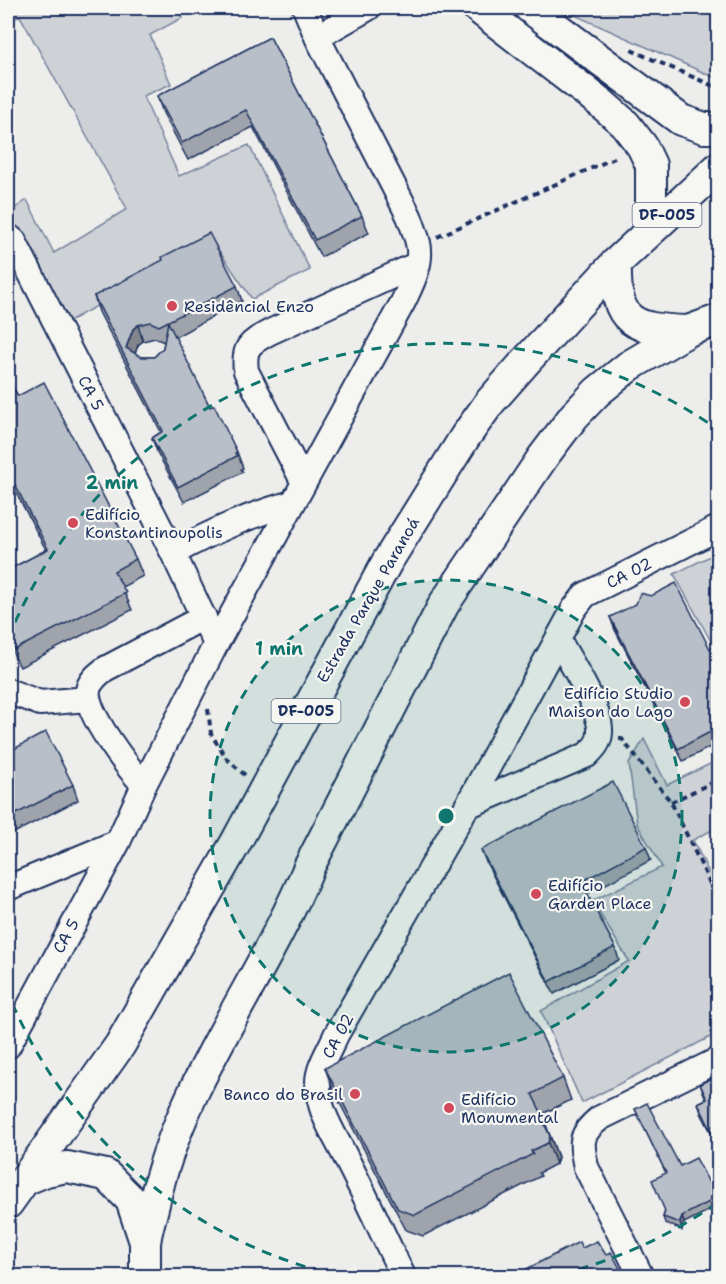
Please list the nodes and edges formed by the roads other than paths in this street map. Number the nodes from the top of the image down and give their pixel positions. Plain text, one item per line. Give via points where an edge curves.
1 (305, 8) edge
2 (368, 8) edge
3 (478, 8) edge
4 (530, 8) edge
5 (554, 19) edge
6 (317, 37) junction
7 (718, 128) edge
8 (718, 168) edge
9 (651, 229) junction
10 (8, 236) edge
11 (418, 254) junction
12 (616, 263) junction
13 (718, 320) edge
14 (688, 331) junction
15 (298, 493) junction
16 (718, 528) edge
17 (173, 553) junction
18 (204, 617) junction
19 (558, 639) junction
20 (216, 644) junction
21 (8, 691) edge
22 (88, 699) junction
23 (144, 785) junction
24 (467, 806) junction
25 (118, 842) junction
26 (8, 888) edge
27 (10, 1031) edge
28 (718, 1060) edge
29 (16, 1191) edge
30 (146, 1243) junction
31 (146, 1276) edge
32 (404, 1276) edge
33 (641, 1276) edge

1 - 6 street
2 - 6 street
3 - 9 main road via 625,124 651,165
4 - 5 main road
5 - 7 main road via 681,120
6 - 11 street via 409,216
8 - 9 main road, Estrada Parque Paranoá / DF-005
9 - 12 main road, Estrada Parque Paranoá / DF-005
10 - 17 street, CA 5 via 14,241
11 - 15 street, CA 5 via 403,302
11 - 15 street via 252,341 247,349 246,371
12 - 14 main road via 619,302 626,316 655,330
12 - 29 main road, Estrada Parque Paranoá / DF-005 via 490,402 465,437 387,562 120,1045
13 - 14 main road
14 - 30 main road via 629,366 574,416 499,519 444,604 309,867 293,906 198,1084 159,1181
15 - 17 street
15 - 20 street, CA 5
16 - 19 street, CA 02 via 585,595
17 - 18 street, CA 5
18 - 20 street, CA 5
18 - 22 street via 105,669 93,678
19 - 24 street, CA 02
19 - 24 street via 599,716 597,746 587,755
20 - 23 street, CA 5
21 - 22 street via 40,703
22 - 23 street via 129,769
23 - 25 street, CA 5
24 - 32 street, CA 02 via 336,1035 318,1081 327,1121
25 - 26 street
25 - 27 street, CA 5
28 - 33 street via 600,1118 586,1129 586,1167
29 - 30 main road via 46,1171 67,1167 106,1175 131,1200
30 - 31 main road

